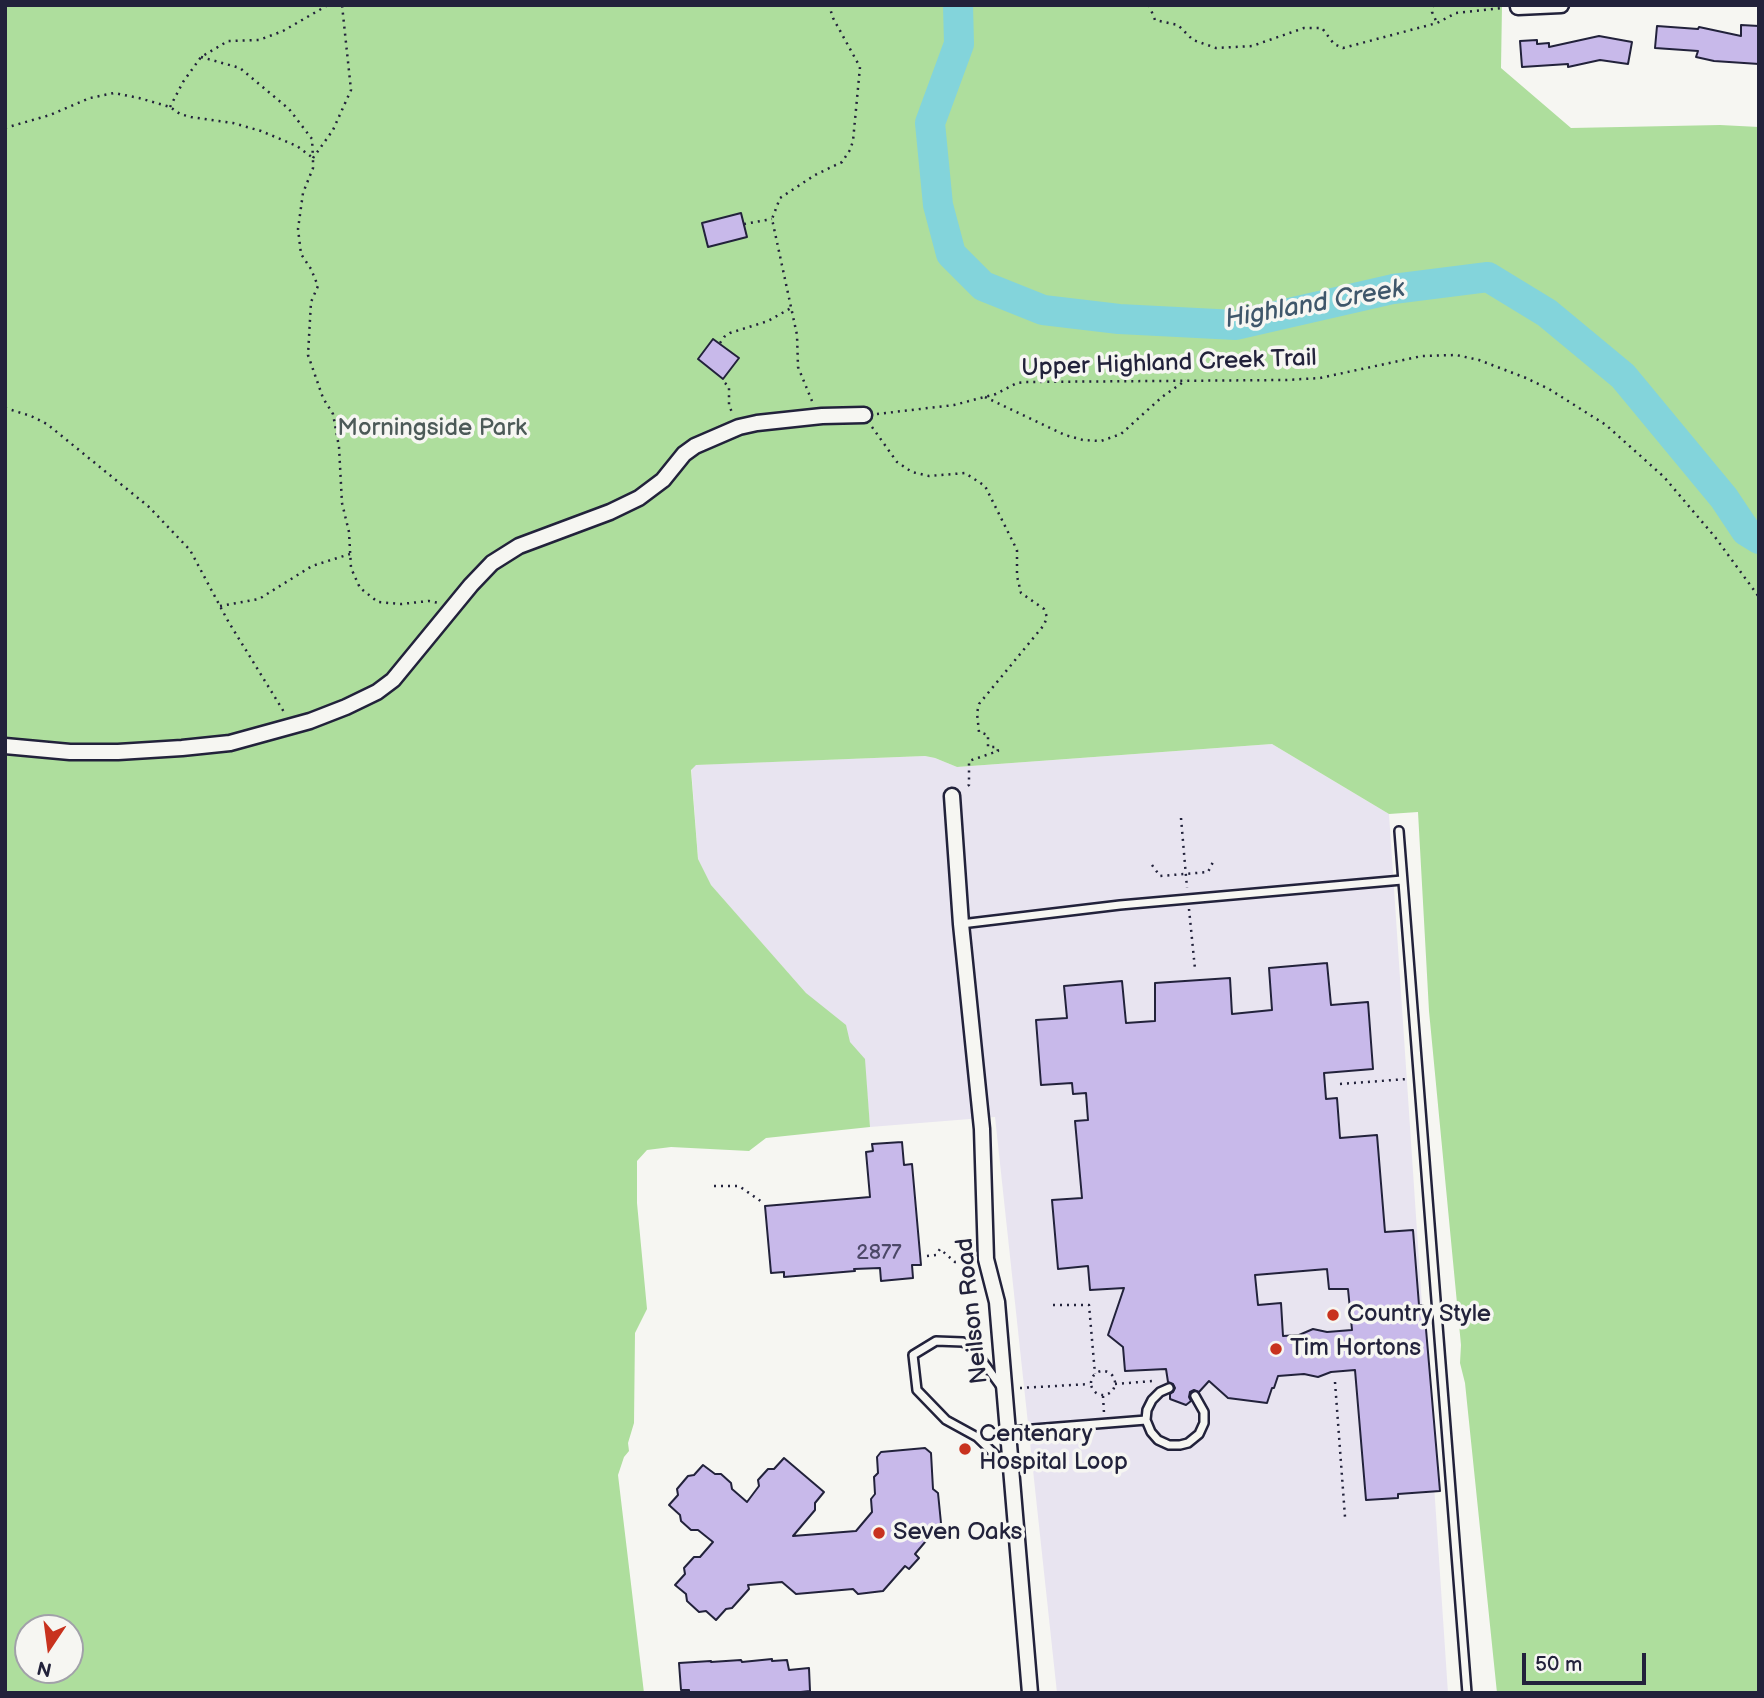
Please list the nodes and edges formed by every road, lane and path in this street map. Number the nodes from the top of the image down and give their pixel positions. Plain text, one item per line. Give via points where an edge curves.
1 (328, 5) edge
2 (341, 5) edge
3 (829, 5) edge
4 (1149, 5) edge
5 (1433, 5) edge
6 (1561, 5) edge
7 (1518, 7) joint
8 (1437, 23) junction
9 (201, 57) junction
10 (170, 107) junction
11 (5, 128) edge
12 (313, 158) junction
13 (772, 219) junction
14 (744, 224) dead end
15 (791, 308) junction
16 (720, 343) dead end
17 (1187, 380) junction
18 (724, 383) dead end
19 (985, 397) junction
20 (5, 408) edge
21 (864, 415) junction
22 (821, 416) junction
23 (739, 427) junction
24 (350, 554) junction
25 (1759, 597) edge
26 (220, 606) junction
27 (455, 606) junction
28 (293, 726) junction
29 (5, 746) edge
30 (952, 796) joint
31 (1181, 818) dead end
32 (1399, 831) dead end
33 (1213, 862) dead end
34 (1152, 865) dead end
35 (1186, 874) junction
36 (1402, 880) junction
37 (1188, 899) junction
38 (961, 924) junction
39 (1195, 968) dead end
40 (1418, 1078) junction
41 (1340, 1084) dead end
42 (714, 1186) dead end
43 (762, 1202) dead end
44 (926, 1256) dead end
45 (986, 1259) junction
46 (1053, 1305) dead end
47 (1095, 1374) junction
48 (1335, 1382) dead end
49 (1090, 1384) junction
50 (1115, 1384) junction
51 (1167, 1389) joint
52 (1005, 1390) junction
53 (1103, 1395) junction
54 (1195, 1396) dead end
55 (1146, 1420) junction
56 (1105, 1424) junction
57 (1008, 1431) junction
58 (1011, 1470) junction
59 (1345, 1517) dead end
60 (1030, 1693) edge
61 (1467, 1693) edge

1 - 9 path via 283,31 259,40 228,41
2 - 12 path via 351,90 333,130
3 - 13 path via 860,67 853,141 842,162 780,198
4 - 8 path via 1155,19 1178,25 1193,40 1216,48 1252,46 1304,28 1322,28 1343,48
5 - 8 path
6 - 7 street
7 - 8 path via 1456,13
9 - 10 path
9 - 12 path via 240,68 289,109 312,139
10 - 11 path via 114,93
10 - 12 path via 191,117 261,131
12 - 24 path via 298,229 301,254 318,286 312,302 308,355 333,414
13 - 14 path
13 - 15 path
15 - 16 path via 730,333
15 - 22 path via 798,367
17 - 19 path, Upper Highland Creek Trail via 1026,382
17 - 19 path via 1121,434 1101,440 1065,435
17 - 25 path, Upper Highland Creek Trail via 1320,378 1422,356 1455,355 1503,369 1562,396 1617,434 1672,487
18 - 23 path
19 - 21 path, Upper Highland Creek Trail
20 - 26 path via 47,424 149,507 190,550
21 - 22 street
21 - 30 path via 897,461 912,472 929,476 965,473 985,486 1017,550 1021,593 1044,609 1046,617 979,704 979,732 988,735 988,747 998,751 969,761 968,785
22 - 23 street
23 - 27 street via 695,446 639,498 519,546 492,564
24 - 26 path via 312,566 258,599
24 - 27 path via 360,588 378,602 429,601
26 - 28 path
27 - 28 street via 393,680 377,692
28 - 29 street via 230,743 182,748 70,752
30 - 38 street, Neilson Road
31 - 35 path
32 - 36 lane
33 - 35 path via 1208,873
34 - 35 path via 1160,876
35 - 37 path
36 - 37 lane
36 - 40 lane
37 - 38 lane
37 - 39 path
38 - 45 street, Neilson Road via 982,1129
40 - 41 path
40 - 61 lane
42 - 43 path via 739,1185
44 - 45 path via 936,1255 940,1249 955,1262
45 - 52 street, Neilson Road via 997,1302
46 - 47 path via 1089,1305
47 - 49 path
47 - 50 path via 1110,1373
48 - 59 path
49 - 52 path
49 - 53 path
50 - 51 path via 1162,1380
50 - 53 path
51 - 55 lane via 1152,1400
52 - 57 street, Neilson Road
52 - 58 lane via 973,1348 962,1342 936,1341 913,1355 918,1390 946,1420 977,1437
53 - 56 path
54 - 55 lane via 1204,1423 1188,1443 1169,1445 1158,1440
55 - 56 lane
56 - 57 lane
57 - 58 street, Neilson Road
58 - 60 street, Neilson Road

